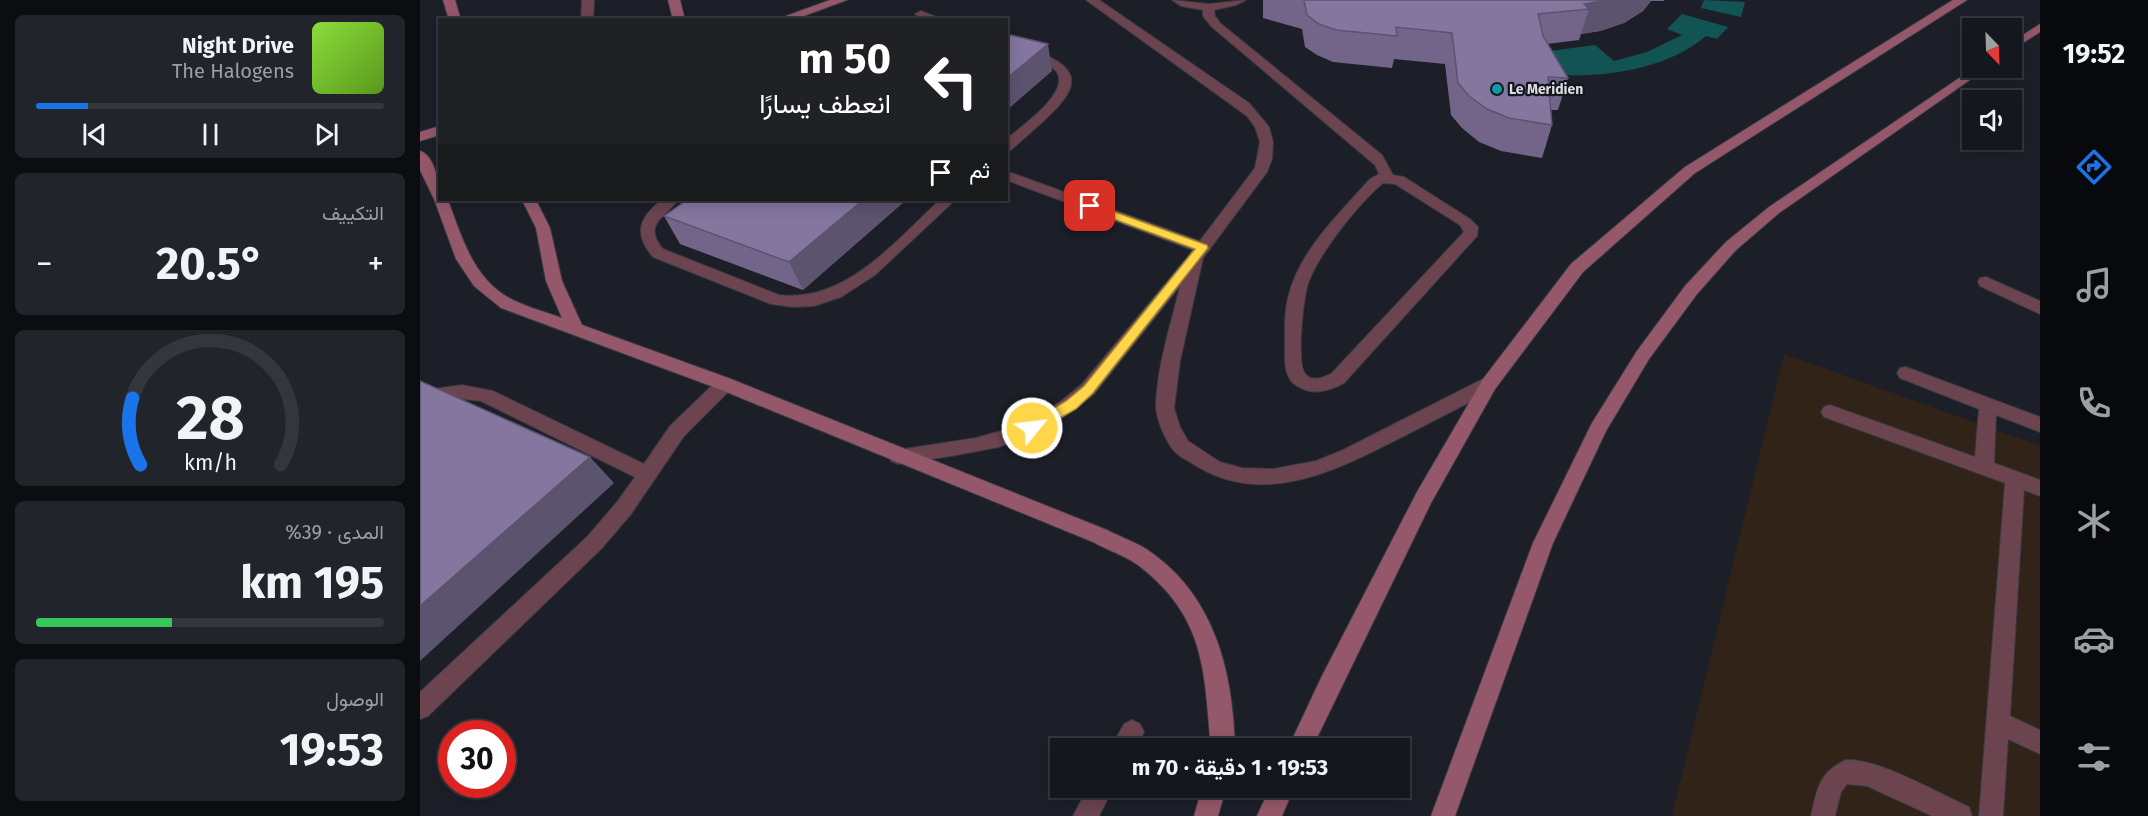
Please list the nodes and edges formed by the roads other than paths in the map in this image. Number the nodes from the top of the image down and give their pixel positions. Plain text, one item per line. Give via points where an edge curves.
1 (449, 0) edge
2 (588, 0) edge
3 (674, 0) edge
4 (841, 0) edge
5 (1092, 0) edge
6 (1178, 0) edge
7 (1240, 0) edge
8 (1961, 0) edge
9 (1208, 7) junction
10 (921, 14) dead end
11 (454, 18) edge
12 (587, 18) edge
13 (679, 18) edge
14 (786, 18) edge
15 (930, 18) edge
16 (2040, 27) edge
17 (2022, 40) edge
18 (1008, 46) edge
19 (1966, 78) edge
20 (438, 131) edge
21 (420, 137) edge
22 (1008, 145) edge
23 (420, 154) edge
24 (1008, 176) edge
25 (1387, 177) junction
26 (438, 193) edge
27 (441, 201) edge
28 (530, 201) edge
29 (670, 201) edge
30 (947, 201) edge
31 (1199, 253) junction
32 (1986, 282) dead end
33 (2040, 308) edge
34 (575, 328) junction
35 (1906, 373) dead end
36 (725, 384) junction
37 (1489, 384) junction
38 (420, 398) edge
39 (1988, 405) junction
40 (1830, 412) dead end
41 (2040, 425) edge
42 (898, 456) junction
43 (1984, 468) junction
44 (648, 475) junction
45 (2015, 479) junction
46 (2040, 488) edge
47 (420, 708) edge
48 (1998, 722) junction
49 (1222, 738) edge
50 (1305, 738) edge
51 (2040, 741) edge
52 (1095, 798) edge
53 (1211, 798) edge
54 (1277, 798) edge
55 (1085, 816) edge
56 (1206, 816) edge
57 (1269, 816) edge
58 (1443, 816) edge
59 (1823, 816) edge
60 (1960, 816) edge
61 (1991, 816) edge

1 - 11 main road
2 - 12 street
3 - 13 main road
4 - 14 main road
5 - 31 street via 1244,106 1263,127 1268,140 1262,169
6 - 9 street
7 - 9 street
8 - 37 main road via 1690,170 1577,268
9 - 25 street via 1216,25 1377,158
10 - 15 street
16 - 17 main road
18 - 22 street via 1056,64 1067,80 1060,98
19 - 58 main road via 1774,210 1731,246 1690,290 1642,355 1598,428 1543,543
20 - 21 main road
23 - 26 main road
24 - 31 street
25 - 25 street via 1375,182 1309,263 1301,280 1296,297 1293,365 1299,380 1309,385 1330,384 1338,378 1472,233 1465,222 1399,180
27 - 34 main road via 461,254 485,290 516,308
28 - 34 main road via 543,228 554,281
29 - 30 street via 648,226 650,246 658,253 777,300 797,302 840,292 857,281
31 - 37 street via 1171,361 1165,408 1181,446 1214,468 1242,476 1273,477 1318,468
31 - 42 street via 1088,389 1063,411 1046,422 984,444
32 - 33 street
34 - 36 main road
35 - 39 street
36 - 42 main road
36 - 44 street via 677,431
37 - 50 main road via 1424,498
38 - 44 street via 456,391 487,396
39 - 41 street
39 - 43 street
40 - 43 street
42 - 49 main road via 1100,536 1144,558 1178,589 1204,627 1219,681
43 - 45 street
44 - 47 street via 595,542
45 - 46 street
45 - 48 street
48 - 51 street
48 - 61 street
52 - 55 street
53 - 56 main road
54 - 57 main road
59 - 60 street via 1831,783 1846,771 1868,774

